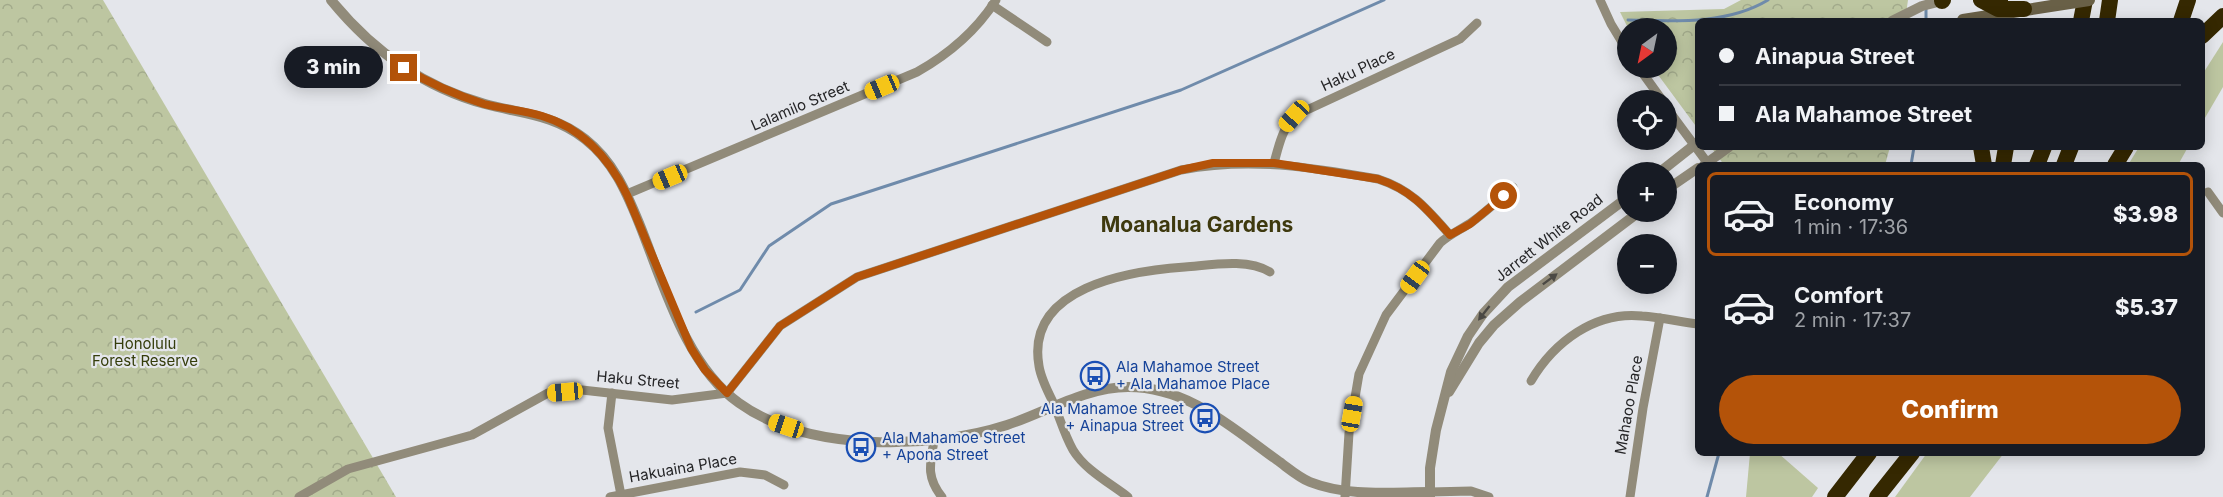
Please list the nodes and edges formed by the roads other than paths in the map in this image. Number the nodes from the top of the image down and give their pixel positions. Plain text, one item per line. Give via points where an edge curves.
1 (331, 0) edge
2 (1600, 0) edge
3 (1944, 0) edge
4 (1981, 0) edge
5 (2000, 0) edge
6 (2110, 0) edge
7 (2188, 0) edge
8 (994, 3) edge
9 (2084, 7) edge
10 (2024, 9) junction
11 (2223, 16) edge
12 (1898, 18) edge
13 (1972, 18) edge
14 (2001, 18) edge
15 (2107, 18) edge
16 (2182, 18) edge
17 (1478, 23) dead end
18 (2205, 33) edge
19 (1617, 34) edge
20 (1047, 42) dead end
21 (1677, 121) edge
22 (1695, 143) edge
23 (1725, 150) edge
24 (1672, 162) edge
25 (1709, 162) edge
26 (1274, 163) junction
27 (1695, 171) edge
28 (1677, 183) edge
29 (1513, 187) dead end
30 (2208, 192) dead end
31 (627, 195) junction
32 (1617, 205) edge
33 (2223, 213) edge
34 (1626, 222) edge
35 (1450, 235) junction
36 (1270, 272) dead end
37 (1660, 318) junction
38 (1695, 324) edge
39 (1531, 381) dead end
40 (612, 393) junction
41 (727, 393) junction
42 (1444, 400) junction
43 (1055, 407) junction
44 (934, 441) junction
45 (1852, 456) edge
46 (1867, 456) edge
47 (1898, 456) edge
48 (1910, 456) edge
49 (784, 485) dead end
50 (1345, 494) edge
51 (1430, 494) edge
52 (621, 495) junction
53 (299, 497) edge
54 (610, 497) edge
55 (942, 497) edge
56 (1128, 497) edge
57 (1489, 497) edge
58 (1630, 497) edge
59 (1828, 497) edge
60 (1835, 497) edge
61 (1869, 497) edge
62 (1877, 497) edge

1 - 31 street via 387,55 423,79 485,104 542,116 573,130 603,156
2 - 19 street
3 - 12 street
4 - 10 highway, bridge via 1998,9
5 - 14 highway, bridge
6 - 15 highway
7 - 16 highway
8 - 20 street
8 - 31 street, Lalamilo Street via 964,39 917,72
9 - 10 main road, bridge
10 - 13 main road, bridge
11 - 18 highway
17 - 26 street, Haku Place via 1460,39 1294,116 1281,135
21 - 22 street
22 - 24 street
23 - 25 street
26 - 35 street via 1392,183 1414,196
26 - 41 street via 1213,163 1181,170 857,277 780,326
27 - 28 street
29 - 35 street via 1494,206
30 - 33 street
31 - 41 street via 684,334 705,370
32 -> 42 street, Jarrett White Road via 1491,304 1461,348
42 -> 34 street, Jarrett White Road via 1494,325
35 - 50 street via 1386,315 1359,374 1349,433
36 - 43 street via 1245,265 1159,269 1113,278 1073,295 1052,313 1038,347 1041,375
37 - 38 street
37 - 39 street via 1615,317 1591,325 1560,345
37 - 58 street, Mahaoo Place
40 - 41 street, Haku Street via 672,400
40 - 52 street, Hakuaina Place via 608,428
40 - 53 street, Haku Street via 548,393 472,435 348,469
41 - 44 street via 772,422 821,435 866,441
42 - 51 street, Jarrett White Road via 1432,446
43 - 44 street via 988,430
43 - 50 street via 1092,392 1116,388 1167,392 1193,401 1304,479
43 - 56 street via 1078,458
44 - 55 street via 929,471
45 - 59 highway
46 - 60 highway
47 - 61 highway
48 - 62 highway
49 - 52 street, Hakuaina Place via 765,475 740,472
50 - 51 street
51 - 57 street via 1470,491
52 - 54 street, Hakuaina Place

